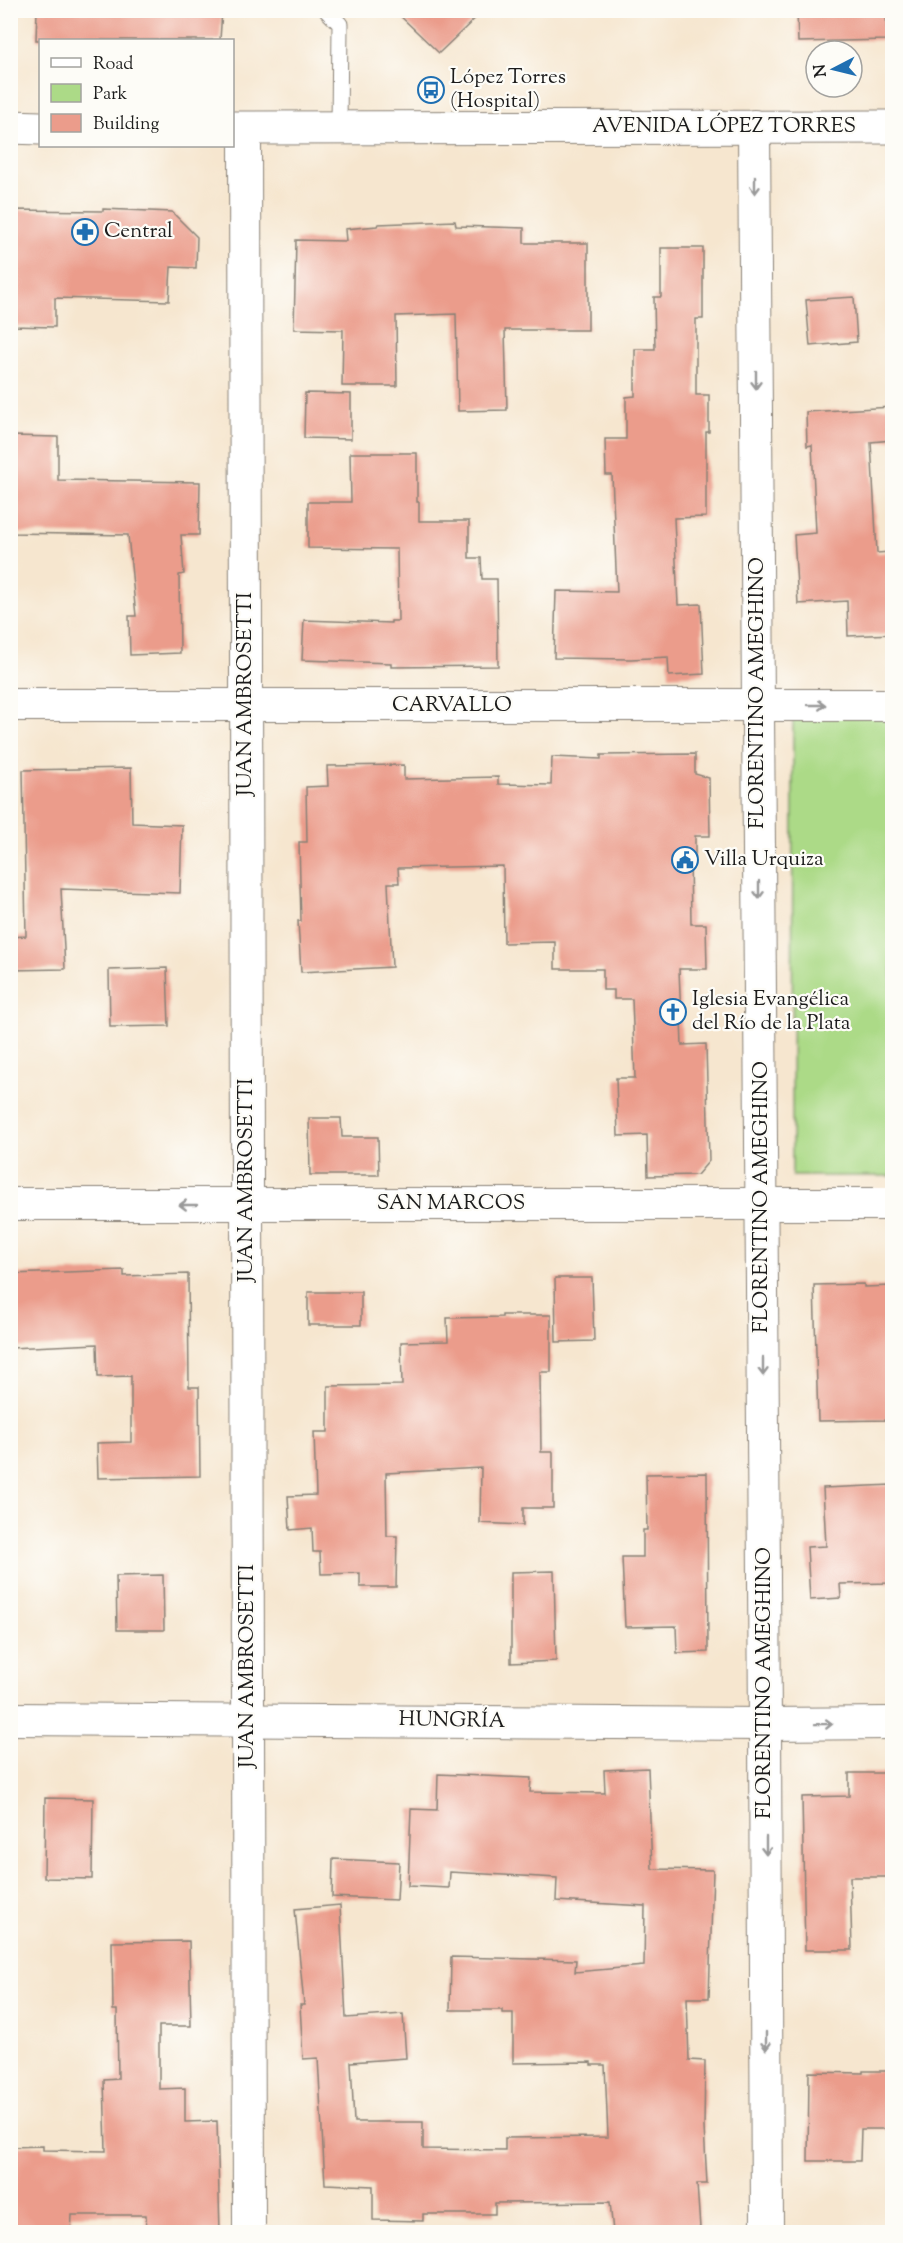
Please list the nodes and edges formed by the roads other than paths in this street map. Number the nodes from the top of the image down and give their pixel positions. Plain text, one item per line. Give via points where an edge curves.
1 (326, 10) edge
2 (754, 126) junction
3 (10, 127) edge
4 (892, 127) edge
5 (39, 128) edge
6 (238, 128) edge
7 (339, 128) junction
8 (10, 705) edge
9 (892, 705) edge
10 (246, 706) junction
11 (758, 706) junction
12 (10, 1204) edge
13 (762, 1204) junction
14 (892, 1204) edge
15 (247, 1205) junction
16 (10, 1719) edge
17 (248, 1719) junction
18 (892, 1723) edge
19 (765, 1724) junction
20 (249, 2232) edge
21 (767, 2232) edge

1 - 7 lane via 340,24
2 - 4 main road, AVENIDA LÓPEZ TORRES
2 - 7 main road, AVENIDA LÓPEZ TORRES
2 -> 11 street, FLORENTINO AMEGHINO
3 - 5 main road
6 - 7 main road, AVENIDA LÓPEZ TORRES
6 - 10 street, JUAN AMBROSETTI
8 - 10 street, CARVALLO
11 -> 9 street, CARVALLO
10 - 11 street, CARVALLO
10 - 15 street, JUAN AMBROSETTI
11 -> 13 street, FLORENTINO AMEGHINO
15 -> 12 street, SAN MARCOS
13 - 14 street, SAN MARCOS
13 - 15 street, SAN MARCOS
13 -> 19 street, FLORENTINO AMEGHINO
15 - 17 street, JUAN AMBROSETTI
16 - 17 street, HUNGRÍA
17 - 19 street, HUNGRÍA
17 - 20 street, JUAN AMBROSETTI
19 -> 18 street, HUNGRÍA
19 -> 21 street, FLORENTINO AMEGHINO

